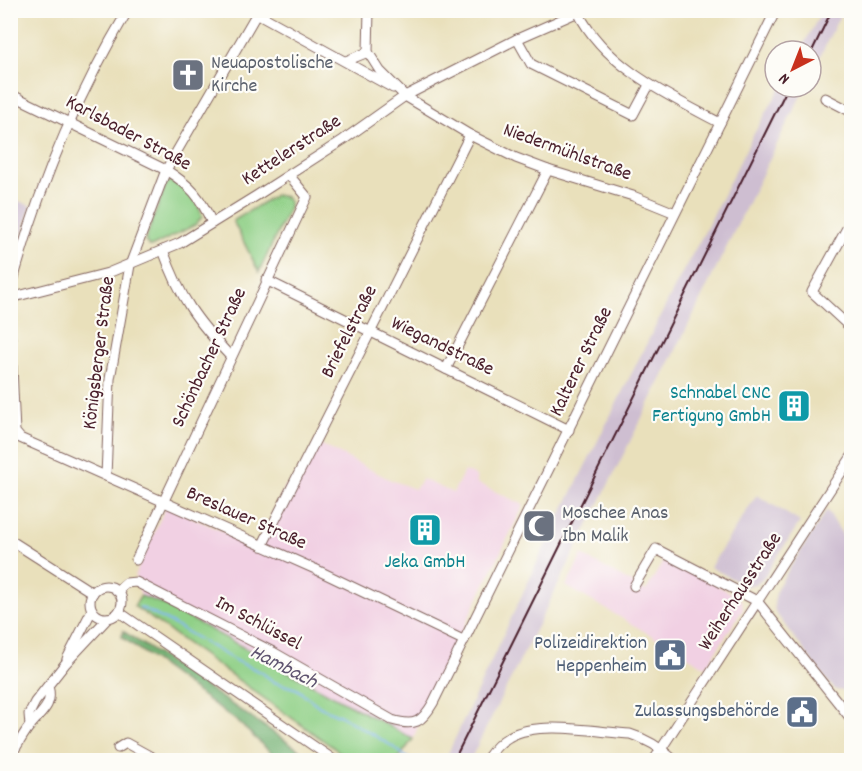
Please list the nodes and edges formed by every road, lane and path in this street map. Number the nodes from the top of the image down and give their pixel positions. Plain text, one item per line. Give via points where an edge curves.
1 (128, 10) edge
2 (369, 10) edge
3 (553, 10) edge
4 (764, 10) edge
5 (581, 11) edge
6 (255, 12) edge
7 (775, 13) edge
8 (557, 20) junction
9 (517, 39) junction
10 (368, 52) junction
11 (346, 61) junction
12 (649, 85) junction
13 (10, 94) edge
14 (405, 96) junction
15 (825, 98) dead end
16 (852, 112) edge
17 (69, 123) junction
18 (720, 123) junction
19 (470, 135) junction
20 (166, 170) junction
21 (548, 170) junction
22 (289, 175) junction
23 (675, 213) junction
24 (852, 219) edge
25 (212, 223) junction
26 (164, 250) junction
27 (130, 265) junction
28 (266, 280) junction
29 (10, 292) edge
30 (10, 298) edge
31 (10, 324) edge
32 (852, 328) edge
33 (370, 332) junction
34 (231, 357) junction
35 (447, 369) junction
36 (569, 430) junction
37 (852, 456) edge
38 (106, 476) junction
39 (163, 501) junction
40 (10, 540) edge
41 (262, 546) junction
42 (136, 560) dead end
43 (634, 586) dead end
44 (117, 591) junction
45 (93, 593) junction
46 (757, 601) junction
47 (93, 610) junction
48 (119, 612) junction
49 (108, 618) junction
50 (463, 640) junction
51 (65, 664) junction
52 (852, 702) edge
53 (842, 706) junction
54 (852, 720) edge
55 (413, 723) joint
56 (118, 748) dead end
57 (662, 749) junction
58 (10, 756) edge
59 (157, 760) edge
60 (334, 760) edge
61 (486, 760) edge
62 (654, 760) edge
63 (674, 760) edge

1 - 17 street
2 - 10 street
3 - 8 street
4 - 7 street
5 - 8 street, Kettelerstraße
5 - 12 street via 586,29 603,48
6 - 11 street
6 - 20 street, Königsberger Straße
7 - 18 street, Kalterer Straße
8 - 9 street, Kettelerstraße
9 - 12 street via 531,64 633,115
9 - 14 street, Kettelerstraße
10 - 11 street
10 - 14 street, Niedermühlstraße via 380,71
11 - 14 street
12 - 18 street
13 - 17 street, Karlsbader Straße
14 - 19 street, Niedermühlstraße
14 - 22 street, Kettelerstraße
15 - 16 street
17 - 20 street, Karlsbader Straße
17 - 29 street via 34,210
18 - 23 street, Kalterer Straße
19 - 21 street, Niedermühlstraße
19 - 33 street, Briefelstraße
20 - 25 street, Karlsbader Straße via 197,193
20 - 27 street, Königsberger Straße
21 - 23 street, Niedermühlstraße
21 - 35 street
22 - 25 street, Kettelerstraße
22 - 28 street, Schönbacher Straße via 307,197
23 - 36 street, Kalterer Straße
24 - 32 street via 812,292
25 - 26 street, Kettelerstraße
26 - 27 street, Kettelerstraße
26 - 34 street via 189,308
27 - 30 street, Kettelerstraße
27 - 38 street, Königsberger Straße via 110,379
28 - 33 street, Wiegandstraße
28 - 34 street, Schönbacher Straße
31 - 38 street, Breslauer Straße via 15,432 20,438
33 - 35 street, Wiegandstraße
33 - 41 street, Briefelstraße
34 - 39 street, Schönbacher Straße
35 - 36 street, Wiegandstraße
36 - 50 street, Kalterer Straße
37 - 46 street, Weiherhausstraße
38 - 39 street, Breslauer Straße
39 - 41 street, Breslauer Straße
39 - 42 street, Schönbacher Straße
40 - 45 street
41 - 50 street, Breslauer Straße
43 - 46 street via 656,549
44 - 45 street via 107,586
44 - 48 street via 122,603
44 - 55 street, Im Schlüssel via 126,583 136,582 273,652 393,720
45 - 47 street
46 - 53 street
46 - 57 street, Weiherhausstraße
47 - 49 street
47 - 51 street
48 - 49 street
48 - 60 street
49 - 51 street
50 - 55 street, Kalterer Straße via 430,709
51 - 58 street via 48,686 49,703
52 - 53 street
53 - 54 street
56 - 59 street via 126,743
57 - 61 street via 630,734 539,728 509,736
57 - 62 street, Weiherhausstraße
57 - 63 street

